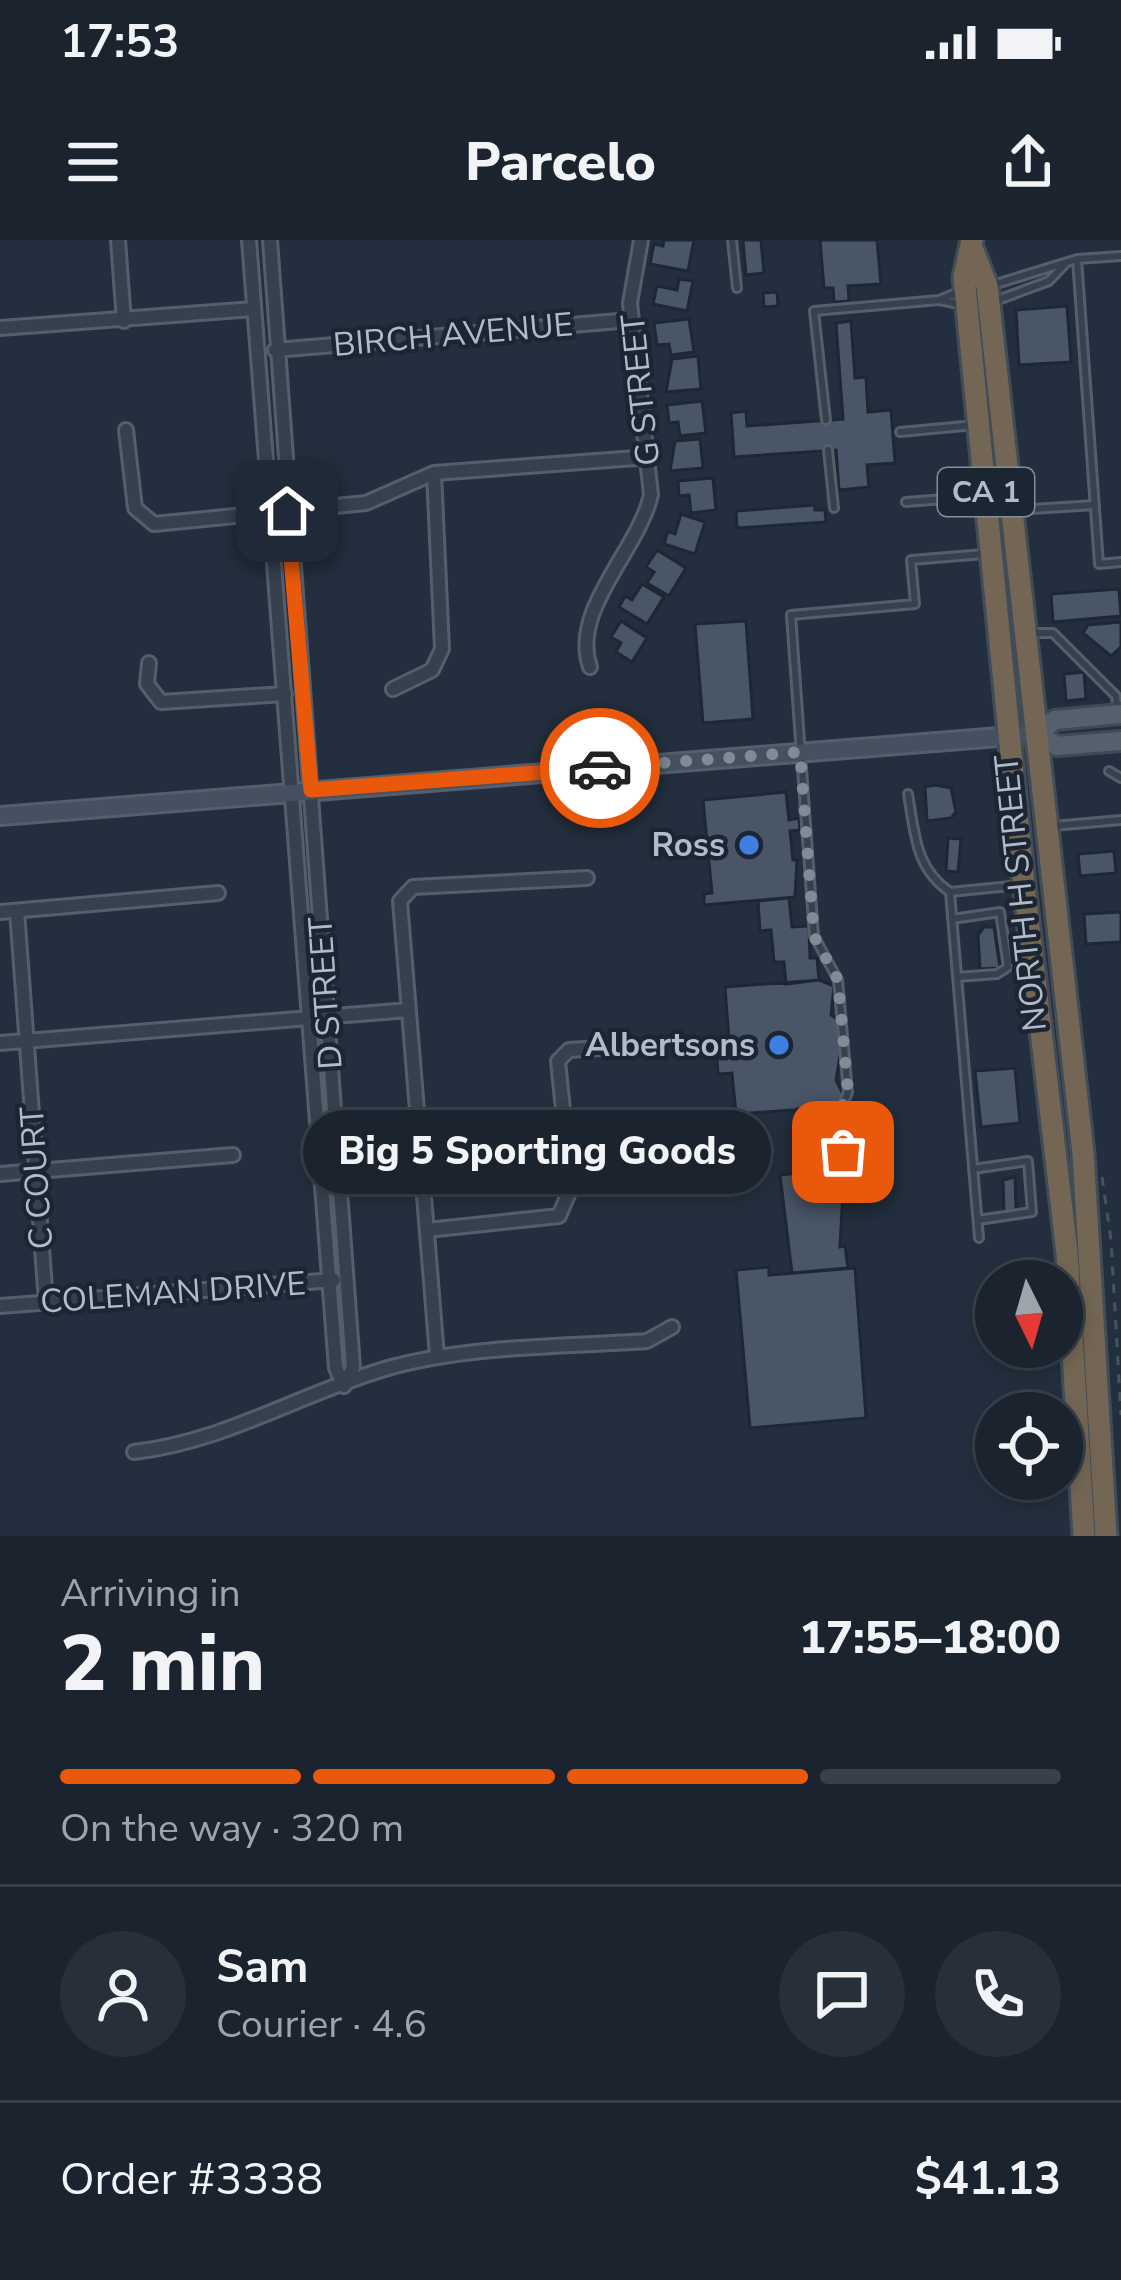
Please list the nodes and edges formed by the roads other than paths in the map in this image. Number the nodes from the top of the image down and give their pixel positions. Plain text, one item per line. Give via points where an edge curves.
1 (118, 240) edge
2 (249, 240) edge
3 (270, 240) edge
4 (641, 240) edge
5 (732, 240) edge
6 (972, 244) edge
7 (1121, 256) edge
8 (1077, 260) junction
9 (1066, 263) junction
10 (736, 289) dead end
11 (977, 295) junction
12 (939, 300) junction
13 (254, 309) junction
14 (631, 320) junction
15 (124, 321) junction
16 (0, 328) edge
17 (275, 350) junction
18 (826, 420) dead end
19 (979, 424) junction
20 (126, 430) dead end
21 (899, 432) dead end
22 (828, 450) dead end
23 (650, 457) junction
24 (434, 473) junction
25 (986, 495) junction
26 (906, 502) dead end
27 (1095, 505) junction
28 (834, 508) dead end
29 (1012, 510) junction
30 (280, 511) junction
31 (992, 554) junction
32 (1121, 562) edge
33 (1025, 633) junction
34 (148, 663) dead end
35 (590, 667) dead end
36 (393, 688) dead end
37 (285, 694) junction
38 (1120, 714) edge
39 (1037, 734) junction
40 (1013, 737) junction
41 (1121, 741) edge
42 (800, 752) junction
43 (1109, 771) dead end
44 (1121, 778) edge
45 (302, 791) junction
46 (908, 794) dead end
47 (0, 816) edge
48 (1121, 820) edge
49 (1046, 826) junction
50 (587, 878) dead end
51 (1024, 885) junction
52 (950, 892) junction
53 (218, 893) dead end
54 (17, 910) junction
55 (0, 912) edge
56 (952, 919) junction
57 (957, 977) junction
58 (409, 1010) junction
59 (329, 1017) junction
60 (308, 1018) junction
61 (27, 1041) junction
62 (0, 1043) edge
63 (617, 1047) dead end
64 (843, 1152) dead end
65 (232, 1155) dead end
66 (974, 1169) junction
67 (37, 1171) junction
68 (0, 1174) edge
69 (626, 1184) dead end
70 (571, 1188) junction
71 (978, 1220) junction
72 (427, 1230) junction
73 (979, 1238) dead end
74 (347, 1279) junction
75 (329, 1280) junction
76 (46, 1302) junction
77 (0, 1306) edge
78 (672, 1327) dead end
79 (437, 1356) junction
80 (344, 1386) junction
81 (134, 1452) dead end
82 (1084, 1536) edge
83 (1106, 1536) edge

1 - 15 street
2 - 13 street, D STREET
3 - 17 street, D STREET
4 - 14 street, G STREET
5 - 10 lane
6 - 11 highway, NORTH H STREET / CA 1
7 - 8 lane
8 - 9 lane
8 - 27 lane
9 - 11 lane
9 - 11 lane via 1049,281
11 - 12 lane
11 - 12 lane
11 - 19 highway, NORTH H STREET / CA 1
11 - 29 highway, NORTH H STREET / CA 1
12 - 18 lane via 814,311
13 - 15 street
13 - 30 street, D STREET
14 - 17 street, BIRCH AVENUE
14 - 23 street, G STREET
15 - 16 street
17 - 30 street, D STREET
19 - 21 lane
19 - 25 highway, NORTH H STREET / CA 1
20 - 30 street via 142,519
22 - 28 lane
23 - 24 street
23 - 35 street, G STREET via 646,517 584,632
24 - 30 street via 366,503
24 - 36 street via 442,649 432,670
25 - 26 lane
25 - 31 highway, NORTH H STREET / CA 1
27 - 29 lane
27 - 32 lane via 1100,564
29 - 33 highway, NORTH H STREET / CA 1
30 - 37 street, D STREET
30 - 45 street, D STREET
31 - 40 highway, NORTH H STREET / CA 1
31 - 42 lane via 911,560 915,604 791,615
33 - 38 lane via 1053,633 1116,696
33 - 39 highway, NORTH H STREET / CA 1
34 - 37 street via 148,684 160,702
37 - 45 street, D STREET
38 - 39 main road via 1055,720
39 - 40 main road
39 - 41 main road via 1057,746
39 - 49 highway, NORTH H STREET / CA 1
40 - 42 main road
40 - 51 highway, NORTH H STREET / CA 1
42 - 45 main road
42 - 64 lane via 814,936 838,980 848,1092 840,1113
43 - 44 lane
45 - 47 main road
45 - 59 street, D STREET
45 - 60 street, D STREET
46 - 52 lane via 921,866
48 - 49 lane
49 - 83 highway, NORTH H STREET / CA 1 via 1093,1268
50 - 58 street via 404,891
51 - 52 lane
51 - 82 highway, NORTH H STREET / CA 1 via 1074,1334
52 - 56 lane
53 - 54 street
54 - 55 street
54 - 61 street, C COURT
56 - 57 lane
56 - 57 lane via 1000,912 1008,967
57 - 66 lane
58 - 59 street
58 - 72 street
59 - 60 street
59 - 74 street, D STREET
60 - 61 street
60 - 75 street, D STREET
61 - 62 street
61 - 67 street, C COURT
63 - 70 street via 561,1054
65 - 67 street
66 - 71 lane
66 - 71 lane via 1028,1161 1032,1212
67 - 68 street
67 - 76 street, C COURT
69 - 70 street
70 - 72 street via 559,1216
71 - 73 lane
72 - 79 street
74 - 75 street, COLEMAN DRIVE
74 - 80 street, D STREET via 353,1366
75 - 76 street, COLEMAN DRIVE
75 - 80 street, D STREET
76 - 77 street, COLEMAN DRIVE
78 - 79 street via 647,1341
79 - 80 street
80 - 81 street via 205,1440

